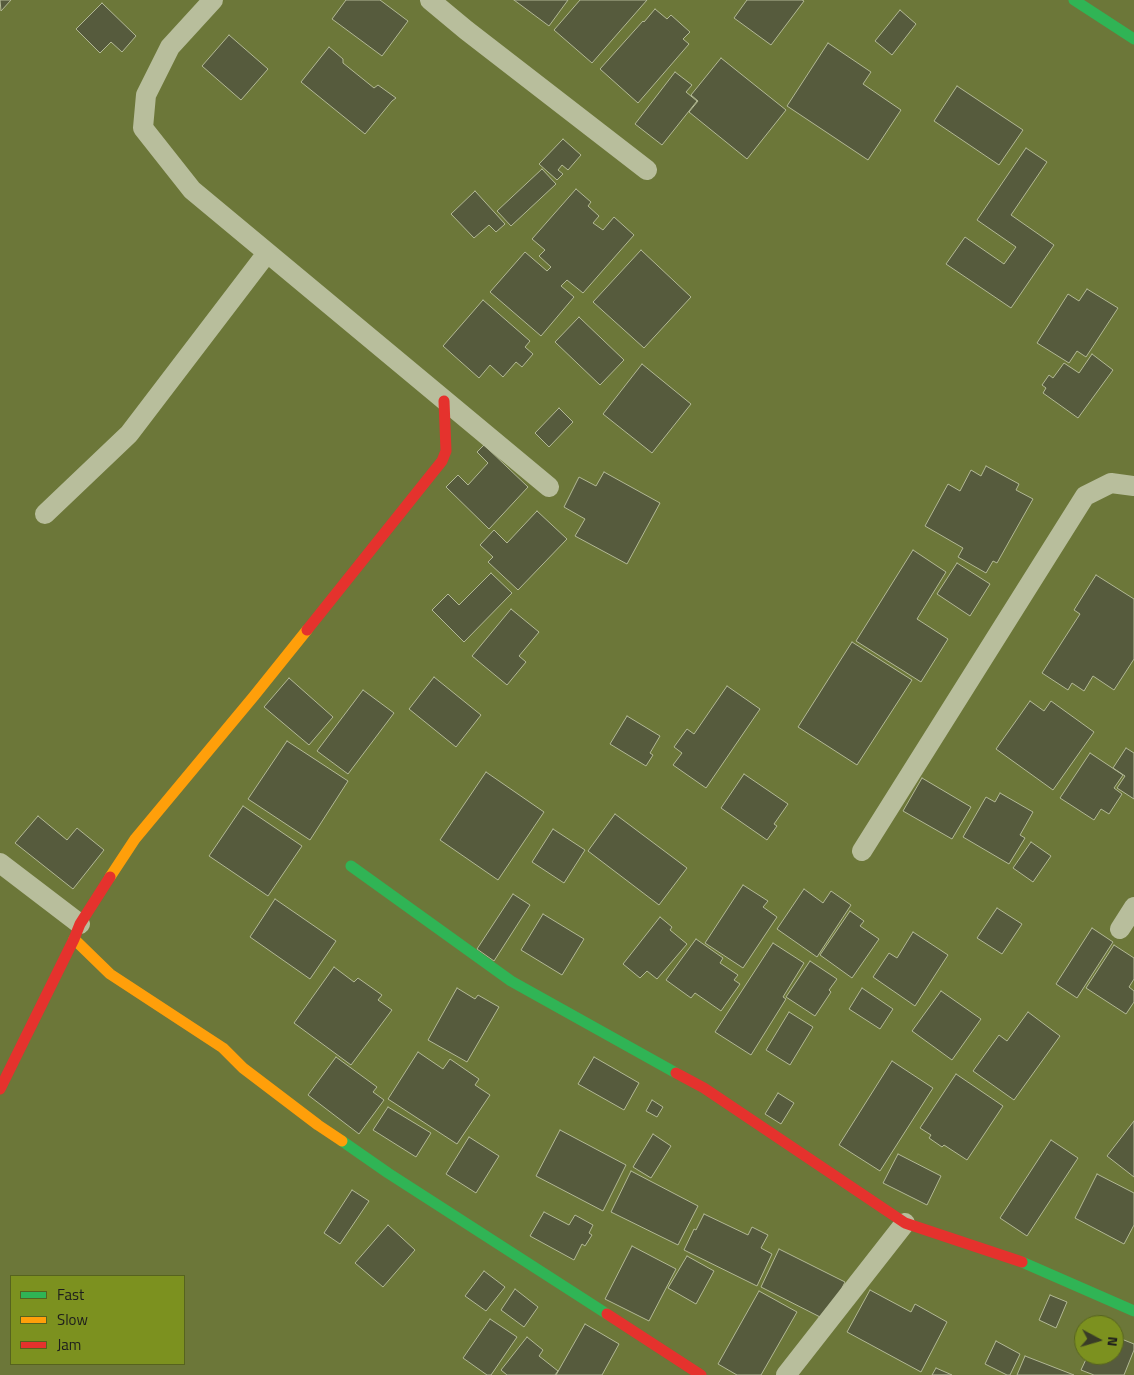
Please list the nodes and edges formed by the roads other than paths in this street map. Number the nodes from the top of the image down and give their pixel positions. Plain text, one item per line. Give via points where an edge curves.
1 (213, 0) edge
2 (430, 0) edge
3 (1074, 0) edge
4 (1134, 39) edge
5 (647, 170) dead end
6 (267, 253) junction
7 (444, 401) junction
8 (1134, 486) edge
9 (549, 487) dead end
10 (45, 514) dead end
11 (862, 851) dead end
12 (0, 863) edge
13 (350, 866) dead end
14 (1134, 907) edge
15 (1120, 929) dead end
16 (77, 932) junction
17 (0, 1089) edge
18 (905, 1223) junction
19 (1134, 1311) edge
20 (701, 1375) edge
21 (786, 1375) edge

1 - 6 street via 170,47 146,95 143,128 192,190
2 - 5 street
3 - 4 street
6 - 7 street
6 - 10 street via 129,434
7 - 9 street
7 - 16 street via 446,451 442,461 135,839
8 - 11 street via 1110,484 1085,496
12 - 16 street
13 - 18 street via 511,981 704,1088
14 - 15 street
16 - 17 street
16 - 20 street via 110,974 223,1048 243,1068 318,1125
18 - 19 street via 1015,1259
18 - 21 street

